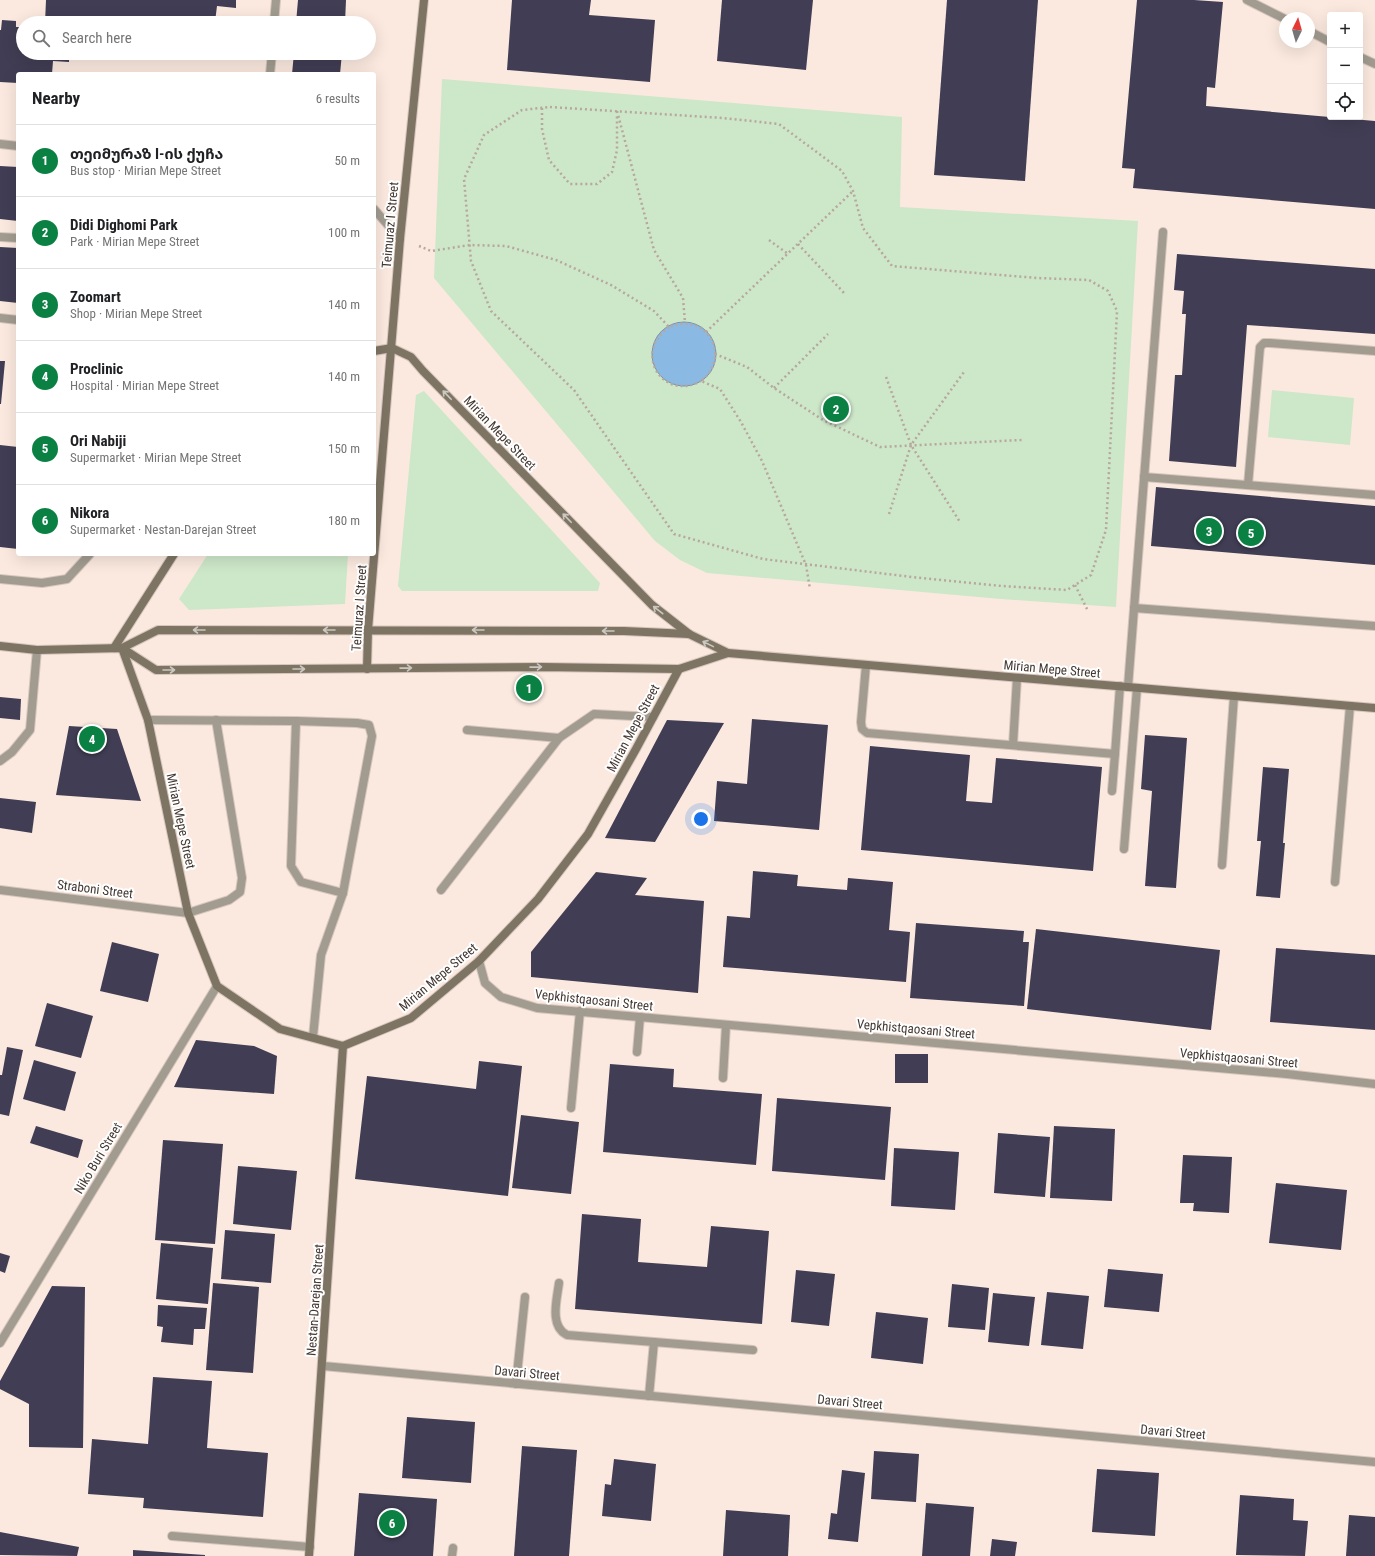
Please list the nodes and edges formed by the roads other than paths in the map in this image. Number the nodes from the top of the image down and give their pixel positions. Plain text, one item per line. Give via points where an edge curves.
1 (276, 0) edge
2 (424, 0) edge
3 (1247, 0) edge
4 (275, 16) edge
5 (1279, 16) edge
6 (1315, 34) edge
7 (1327, 40) edge
8 (1363, 58) edge
9 (271, 60) edge
10 (1375, 64) edge
11 (270, 72) edge
12 (0, 144) edge
13 (16, 146) edge
14 (376, 211) edge
15 (1164, 232) dead end
16 (0, 237) edge
17 (16, 238) edge
18 (400, 239) junction
19 (0, 318) edge
20 (16, 320) edge
21 (392, 348) junction
22 (376, 351) edge
23 (1375, 351) edge
24 (1144, 477) junction
25 (1248, 485) junction
26 (1375, 495) edge
27 (376, 536) edge
28 (88, 556) edge
29 (173, 556) edge
30 (374, 556) edge
31 (0, 579) edge
32 (1134, 608) junction
33 (1375, 626) edge
34 (368, 630) junction
35 (689, 634) junction
36 (0, 646) edge
37 (118, 648) junction
38 (37, 650) junction
39 (728, 653) junction
40 (866, 665) junction
41 (367, 669) junction
42 (679, 669) junction
43 (1017, 678) junction
44 (1124, 687) junction
45 (1137, 688) junction
46 (1234, 696) junction
47 (1350, 706) junction
48 (1375, 708) edge
49 (653, 718) junction
50 (148, 720) junction
51 (216, 720) junction
52 (296, 721) junction
53 (467, 730) dead end
54 (559, 738) junction
55 (1013, 745) junction
56 (1115, 754) junction
57 (0, 761) edge
58 (1112, 791) dead end
59 (1124, 849) dead end
60 (1222, 865) dead end
61 (1335, 882) dead end
62 (0, 890) edge
63 (441, 890) dead end
64 (342, 892) junction
65 (188, 913) junction
66 (479, 961) junction
67 (217, 986) junction
68 (580, 1011) junction
69 (640, 1017) junction
70 (726, 1025) junction
71 (312, 1037) junction
72 (343, 1046) junction
73 (637, 1052) dead end
74 (723, 1078) dead end
75 (1375, 1084) edge
76 (572, 1108) dead end
77 (559, 1283) dead end
78 (526, 1297) dead end
79 (654, 1342) junction
80 (0, 1343) edge
81 (753, 1350) dead end
82 (323, 1366) junction
83 (516, 1384) junction
84 (649, 1396) junction
85 (1375, 1462) edge
86 (172, 1536) dead end
87 (310, 1547) junction
88 (310, 1556) edge

1 - 4 street
2 - 18 street, Teimuraz I Street
3 - 5 street
6 - 7 street
8 - 10 street
9 - 11 street
12 - 13 street
14 - 18 street
15 - 24 street
16 - 17 street
18 - 21 street, Teimuraz I Street
19 - 20 street
21 - 22 street
21 - 27 street, Teimuraz I Street
35 -> 21 street, Mirian Mepe Street via 652,605 411,357
23 - 25 street via 1270,343 1264,343 1260,347
24 - 25 street
24 - 32 street
25 - 26 street
28 - 31 street via 67,579 42,583
29 - 37 street
30 - 34 street, Teimuraz I Street
32 - 33 street
32 - 44 street
35 -> 34 street, Mirian Mepe Street via 624,631
34 -> 37 street, Mirian Mepe Street via 158,630
34 - 41 street, Teimuraz I Street
39 -> 35 street, Mirian Mepe Street
36 - 38 street, Mirian Mepe Street
37 - 38 street, Mirian Mepe Street
37 -> 41 street, Mirian Mepe Street via 156,670
37 - 50 street, Mirian Mepe Street
38 - 57 street via 30,730 12,752
39 - 40 street, Mirian Mepe Street
39 - 42 street, Mirian Mepe Street
40 - 43 street, Mirian Mepe Street
40 - 55 street via 861,722 862,729 867,733
41 -> 42 street, Mirian Mepe Street
42 - 49 street, Mirian Mepe Street
43 - 44 street, Mirian Mepe Street
43 - 55 street
44 - 45 street, Mirian Mepe Street
44 - 56 street
45 - 46 street, Mirian Mepe Street
45 - 59 street
46 - 47 street, Mirian Mepe Street
46 - 60 street
47 - 48 street, Mirian Mepe Street
47 - 61 street
49 - 54 street via 594,714
49 - 66 street, Mirian Mepe Street via 588,834 538,899
50 - 51 street
50 - 65 street, Mirian Mepe Street
51 - 52 street
51 - 65 street via 242,878 240,892 229,900
52 - 64 street via 291,866 301,882
52 - 64 street via 368,725 372,736
53 - 54 street
54 - 63 street
55 - 56 street
56 - 58 street
62 - 65 street, Straboni Street
64 - 71 street via 321,955
65 - 67 street, Mirian Mepe Street
66 - 68 street, Vepkhistqaosani Street via 485,983 501,997 537,1008
66 - 72 street, Mirian Mepe Street via 411,1018
67 - 71 street via 280,1029
67 - 80 street, Niko Buri Street
68 - 69 street, Vepkhistqaosani Street
68 - 76 street
69 - 70 street, Vepkhistqaosani Street
69 - 73 street
70 - 74 street
70 - 75 street, Vepkhistqaosani Street
71 - 72 street
72 - 82 street, Nestan-Darejan Street
77 - 79 street via 556,1317 561,1332 567,1335
78 - 83 street
79 - 81 street
79 - 84 street
82 - 83 street, Davari Street
82 - 87 street, Nestan-Darejan Street
83 - 84 street, Davari Street
84 - 85 street, Davari Street
86 - 87 street
87 - 88 street, Nestan-Darejan Street

